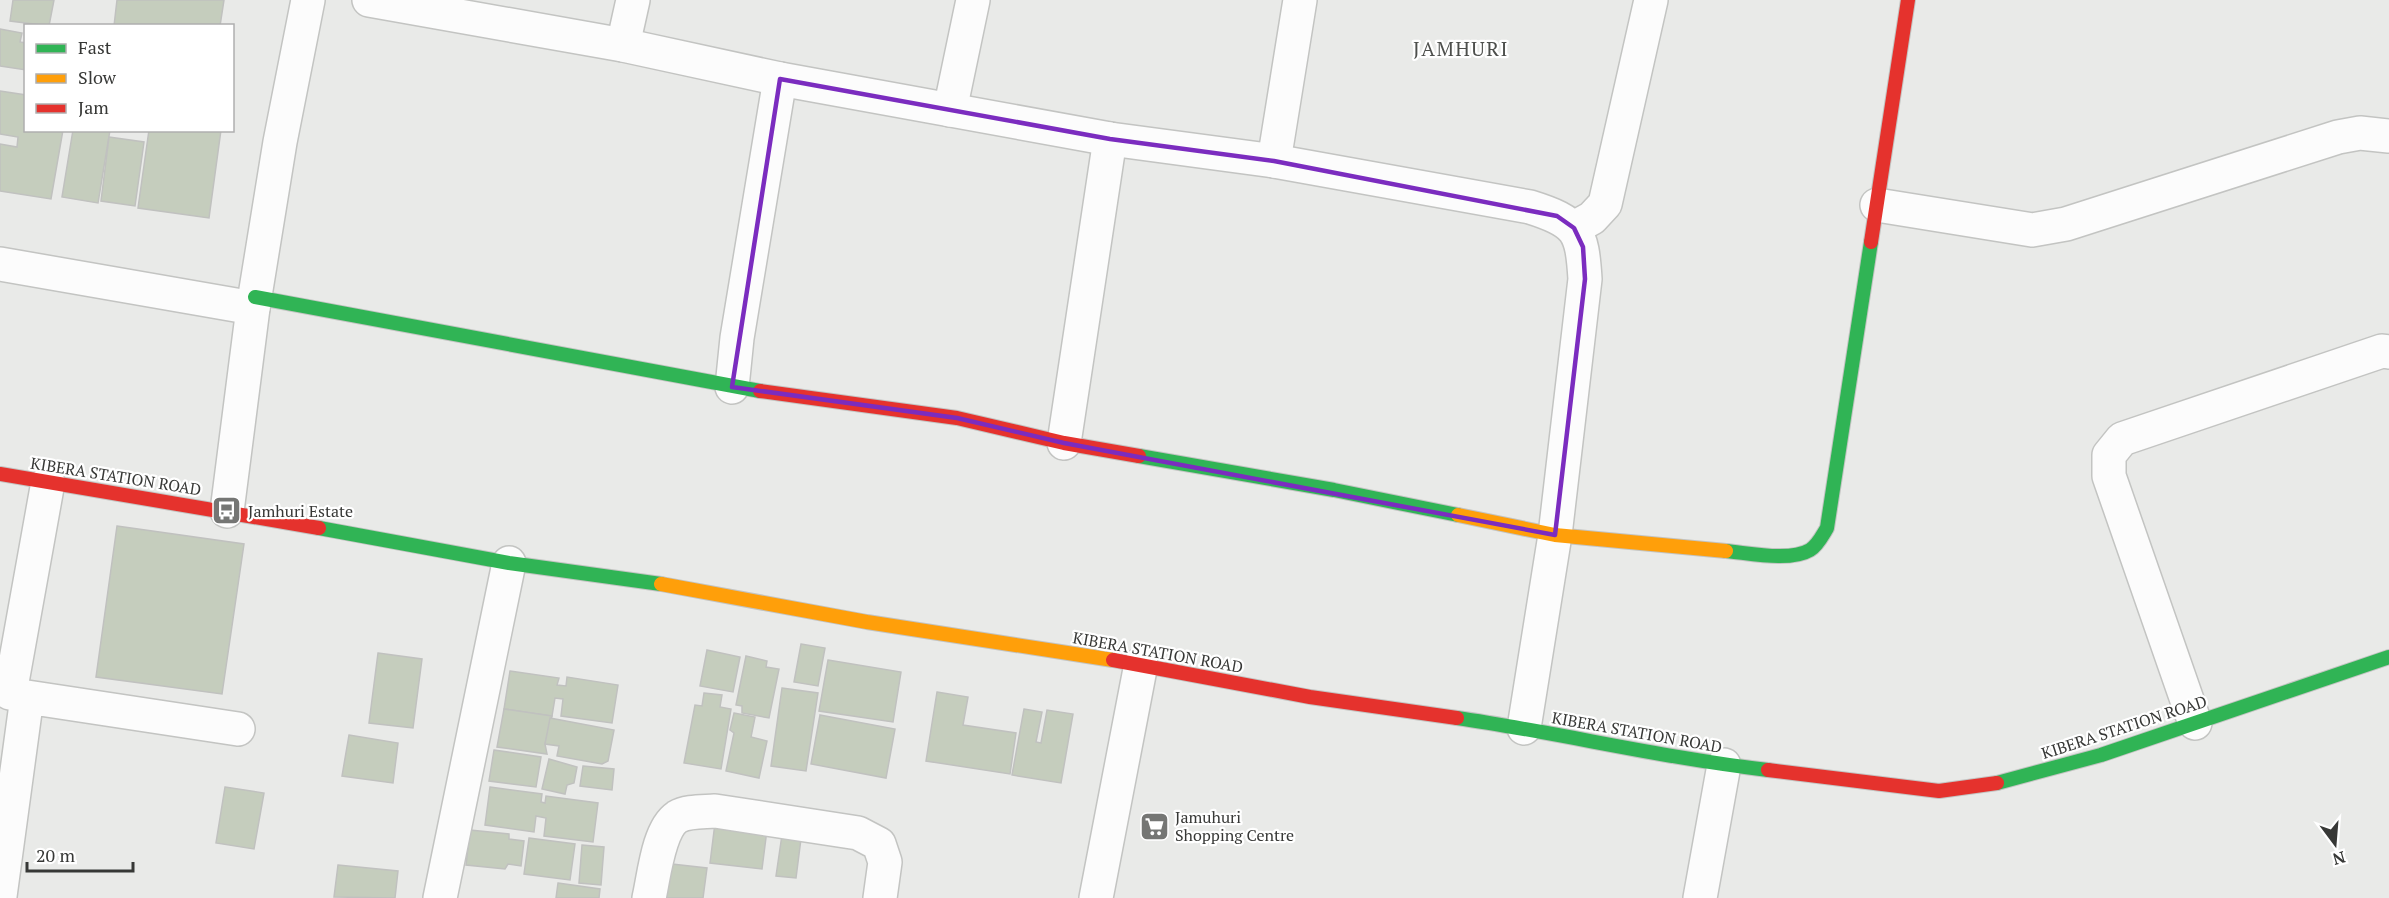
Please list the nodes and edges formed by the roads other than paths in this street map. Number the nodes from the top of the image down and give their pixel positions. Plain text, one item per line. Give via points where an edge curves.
1 (308, 0) edge
2 (369, 0) edge
3 (633, 0) edge
4 (973, 0) edge
5 (1300, 0) edge
6 (1651, 0) edge
7 (1908, 0) edge
8 (623, 45) junction
9 (780, 79) junction
10 (950, 110) junction
11 (2389, 136) edge
12 (1110, 139) junction
13 (1274, 161) junction
14 (1877, 205) junction
15 (1574, 228) junction
16 (0, 264) edge
17 (254, 303) junction
18 (2389, 352) edge
19 (732, 387) junction
20 (1064, 443) junction
21 (0, 474) edge
22 (48, 482) junction
23 (227, 511) junction
24 (1555, 535) junction
25 (509, 563) junction
26 (2389, 657) edge
27 (1141, 664) junction
28 (12, 694) edge
29 (2195, 723) junction
30 (1524, 728) junction
31 (238, 729) dead end
32 (1724, 765) junction
33 (0, 896) edge
34 (440, 898) edge
35 (649, 898) edge
36 (880, 898) edge
37 (1096, 898) edge
38 (1700, 898) edge

1 - 17 street
2 - 8 street
3 - 8 street
4 - 10 street
5 - 13 street
6 - 15 street via 1605,204 1593,218
7 - 14 street
8 - 9 street
9 - 10 street
9 - 19 street
10 - 12 street
11 - 14 street via 2360,133 2338,137 2043,230
12 - 13 street
12 - 20 street
13 - 15 street via 1530,207 1557,216
14 - 24 street via 1827,528 1814,548 1784,556
15 - 24 street via 1583,247 1586,279
16 - 17 street
17 - 19 street
17 - 23 street
18 - 29 street via 2382,351 2122,439 2109,455 2109,476
19 - 20 street via 957,418
20 - 24 street via 1334,490
21 - 22 street, KIBERA STATION ROAD
22 - 23 street, KIBERA STATION ROAD
22 - 28 street
23 - 25 street, KIBERA STATION ROAD
24 - 30 street
25 - 27 street, KIBERA STATION ROAD via 667,585 867,622
25 - 34 street
26 - 29 street, KIBERA STATION ROAD
27 - 30 street, KIBERA STATION ROAD via 1310,697
27 - 37 street
28 - 31 street
28 - 33 street
29 - 32 street, KIBERA STATION ROAD via 2102,754 1968,789 1939,791
30 - 32 street, KIBERA STATION ROAD
32 - 38 street
35 - 36 street via 663,836 670,826 677,818 694,812 715,811 858,833 879,844 885,862

